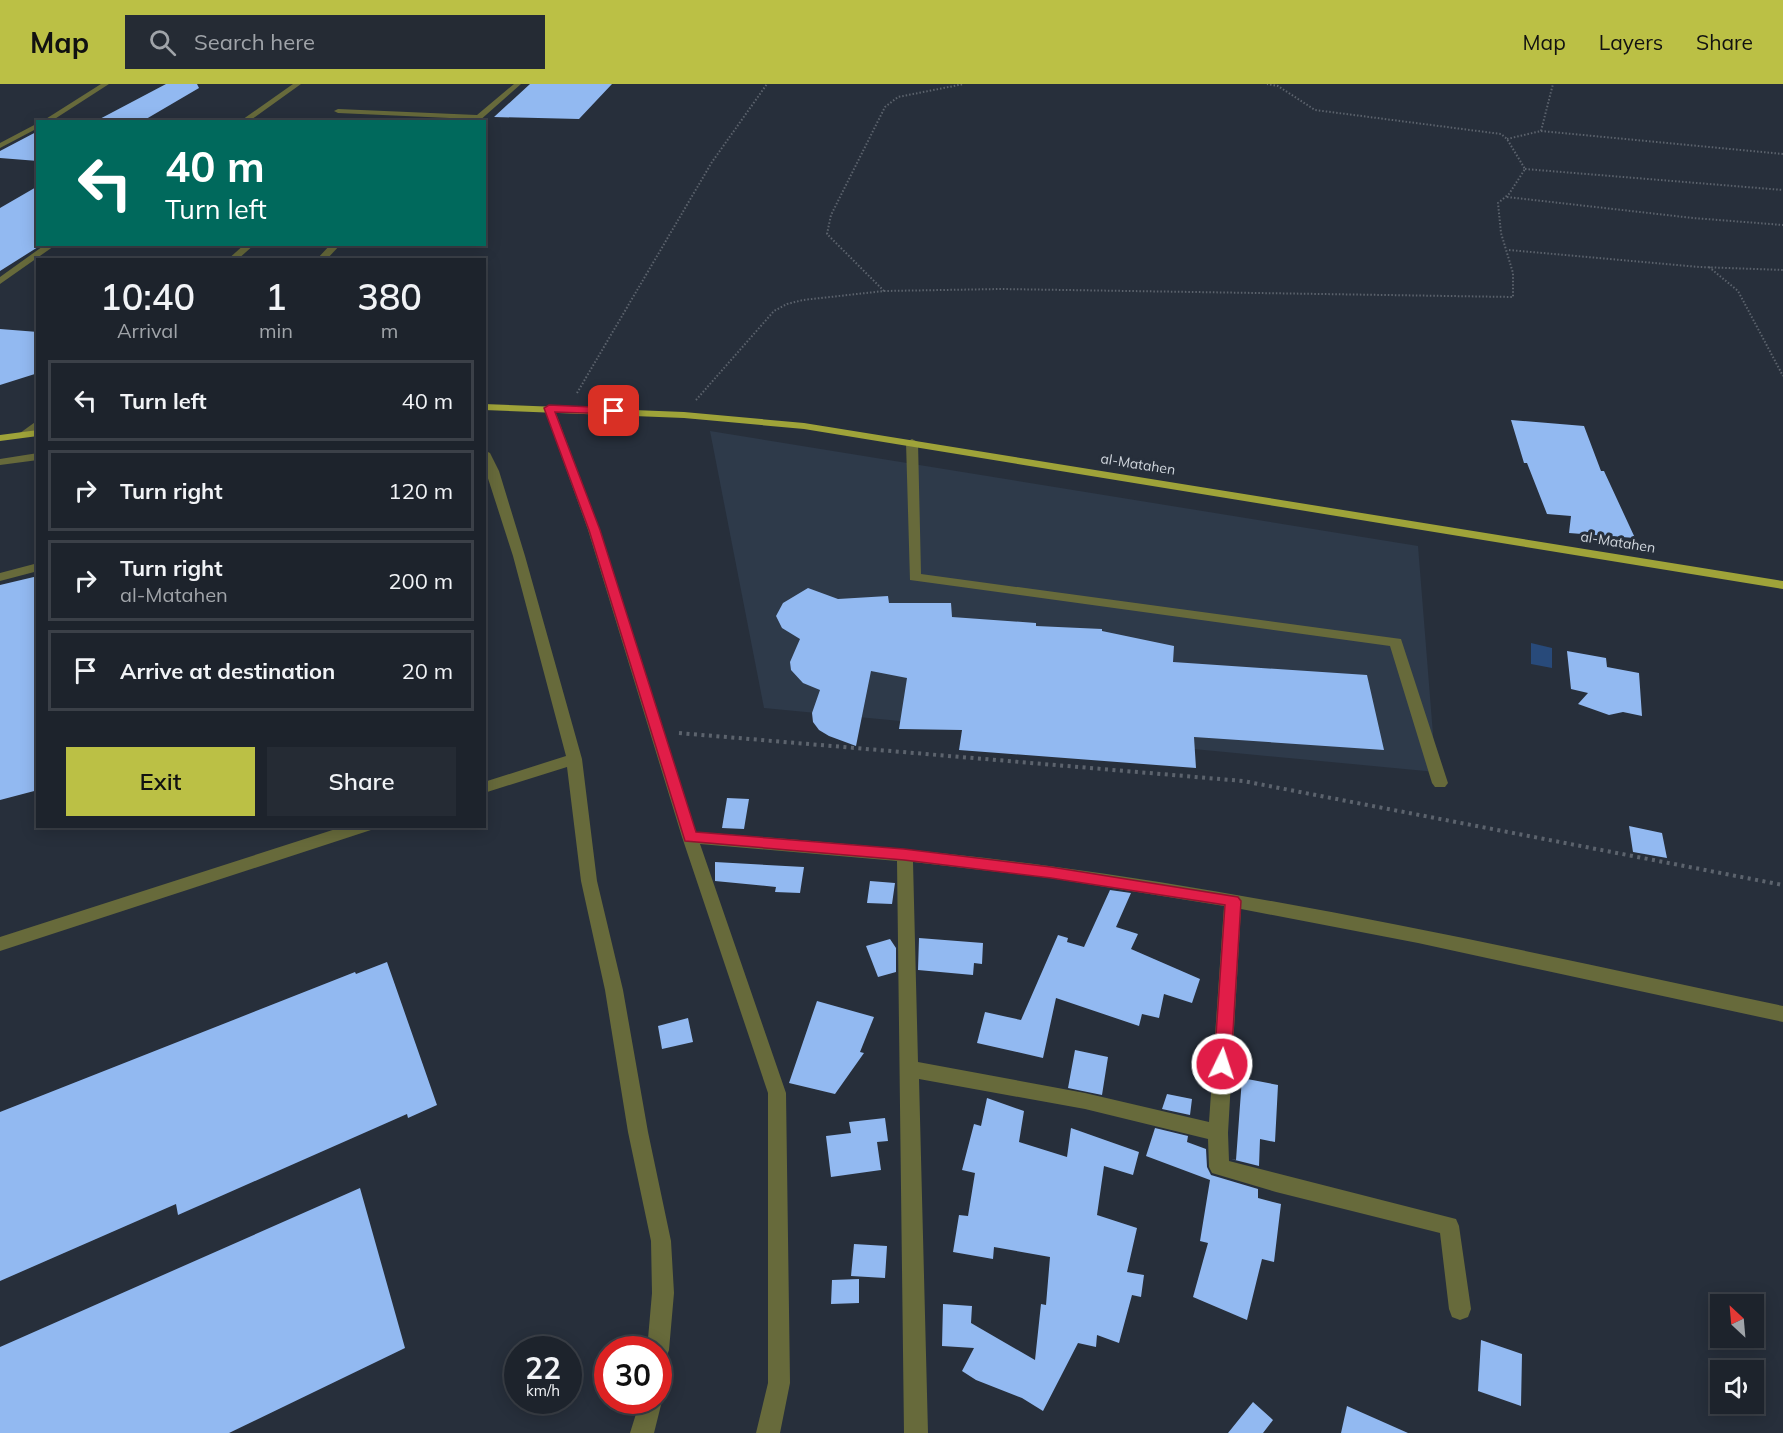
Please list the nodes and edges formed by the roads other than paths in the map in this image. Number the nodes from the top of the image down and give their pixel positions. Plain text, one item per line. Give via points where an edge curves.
1 (106, 84) edge
2 (298, 84) edge
3 (518, 84) edge
4 (338, 111) dead end
5 (476, 119) edge
6 (47, 120) edge
7 (245, 120) edge
8 (36, 126) edge
9 (0, 146) edge
10 (50, 246) edge
11 (248, 246) edge
12 (335, 246) edge
13 (234, 258) edge
14 (322, 258) edge
15 (0, 281) edge
16 (486, 407) edge
17 (549, 408) junction
18 (36, 425) edge
19 (36, 433) edge
20 (24, 435) junction
21 (0, 438) edge
22 (912, 442) junction
23 (36, 456) edge
24 (486, 457) edge
25 (0, 462) edge
26 (36, 568) edge
27 (0, 577) edge
28 (1783, 585) edge
29 (574, 759) junction
30 (1440, 783) dead end
31 (486, 787) edge
32 (359, 828) edge
33 (690, 837) junction
34 (904, 855) junction
35 (1233, 901) junction
36 (0, 944) edge
37 (1783, 1014) edge
38 (910, 1069) junction
39 (1218, 1133) junction
40 (1460, 1309) dead end
41 (659, 1336) edge
42 (647, 1414) edge
43 (642, 1433) edge
44 (768, 1433) edge
45 (916, 1433) edge

1 - 6 street
2 - 7 street
3 - 5 street
4 - 5 street
8 - 9 street
10 - 15 street
11 - 13 street
12 - 14 street
16 - 17 main road, al-Matahen
17 - 22 main road, al-Matahen via 804,426
17 - 33 street via 594,530
18 - 20 street
19 - 20 main road
20 - 21 main road
22 - 28 main road, al-Matahen
22 - 30 street via 915,577 1396,642
23 - 25 street
24 - 29 street via 519,556
26 - 27 street
29 - 31 street
29 - 41 street via 589,881 614,990 661,1241
32 - 36 street
33 - 34 street
33 - 44 street via 777,1093 779,1383
34 - 35 street via 1051,872
34 - 38 street
35 - 37 street
35 - 39 street
38 - 39 street via 1085,1101
38 - 45 street
39 - 40 street via 1219,1167 1449,1226
42 - 43 street

